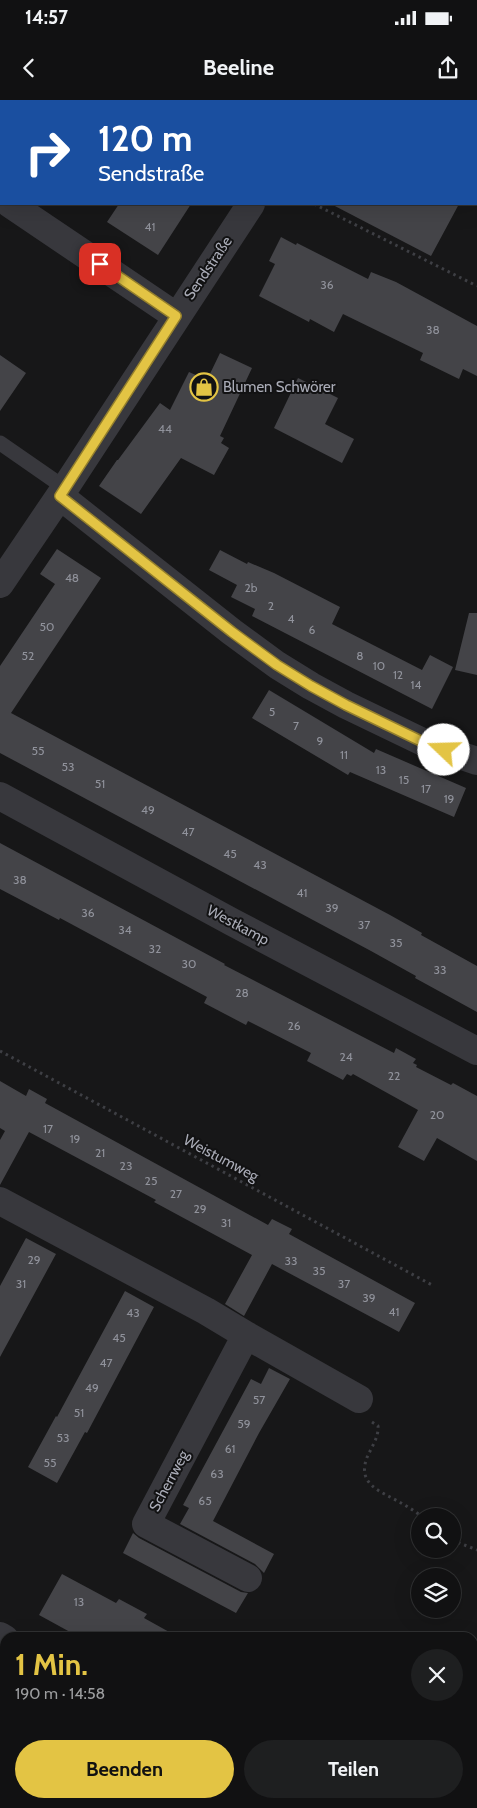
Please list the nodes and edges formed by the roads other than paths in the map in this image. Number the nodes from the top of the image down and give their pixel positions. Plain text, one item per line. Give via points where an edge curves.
1 (11, 205) edge
2 (250, 205) edge
3 (176, 316) junction
4 (0, 443) edge
5 (63, 492) junction
6 (0, 584) edge
7 (477, 761) edge
8 (0, 796) edge
9 (477, 1051) edge
10 (0, 1201) edge
11 (246, 1335) junction
12 (359, 1399) road end
13 (248, 1578) dead end

1 - 3 street
2 - 3 street, Sendstraße
3 - 5 street, Sendstraße
4 - 5 lane
5 - 6 street, Sendstraße
5 - 7 street via 232,632 277,665 346,705 419,740
8 - 9 street, Westkamp
10 - 11 street
11 - 12 street
11 - 13 street, Scherrweg via 146,1524

